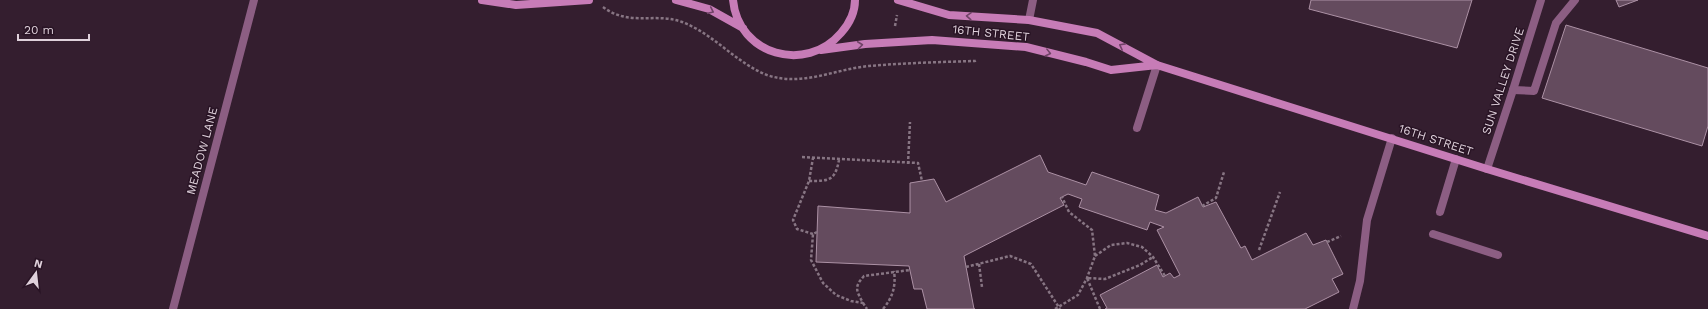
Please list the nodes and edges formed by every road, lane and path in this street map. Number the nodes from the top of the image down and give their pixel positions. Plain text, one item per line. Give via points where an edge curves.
1 (254, 0) edge
2 (482, 0) edge
3 (589, 0) edge
4 (676, 0) edge
5 (734, 0) edge
6 (855, 0) edge
7 (898, 0) edge
8 (1033, 0) edge
9 (1541, 0) edge
10 (1575, 0) edge
11 (598, 4) dead end
12 (1029, 20) junction
13 (680, 21) dead end
14 (743, 28) junction
15 (821, 50) junction
16 (1157, 65) junction
17 (1513, 90) junction
18 (910, 122) dead end
19 (1137, 128) dead end
20 (1392, 138) junction
21 (802, 157) dead end
22 (813, 158) junction
23 (1456, 159) junction
24 (839, 160) junction
25 (908, 164) junction
26 (1487, 169) junction
27 (1224, 172) dead end
28 (809, 181) junction
29 (922, 181) dead end
30 (1280, 192) dead end
31 (1062, 197) dead end
32 (1202, 206) dead end
33 (1440, 212) dead end
34 (817, 232) dead end
35 (813, 234) junction
36 (1433, 234) dead end
37 (1342, 236) dead end
38 (1708, 236) edge
39 (1327, 242) dead end
40 (1259, 250) dead end
41 (1498, 255) dead end
42 (1095, 256) junction
43 (1153, 257) junction
44 (979, 264) junction
45 (966, 267) dead end
46 (910, 270) dead end
47 (894, 271) junction
48 (1165, 276) dead end
49 (1087, 278) junction
50 (982, 287) dead end
51 (863, 303) junction
52 (1060, 308) edge
53 (173, 309) edge
54 (867, 309) edge
55 (883, 309) edge
56 (1054, 309) edge
57 (1100, 309) edge
58 (1353, 309) edge

1 - 53 street, MEADOW LANE
2 - 3 street via 516,5
4 -> 14 street, 16TH STREET via 708,9
5 - 14 street, 16TH STREET via 734,9
6 - 15 street, 16TH STREET via 855,8 847,27 834,42
12 -> 7 street, 16TH STREET via 949,15
8 - 12 street
9 - 17 street, SUN VALLEY DRIVE
10 - 17 street via 1556,23 1534,91
11 - 13 path via 618,16 631,19
16 -> 12 street, 16TH STREET via 1097,33
14 - 15 street, 16TH STREET via 757,43 775,53 795,56
15 -> 16 street, 16TH STREET via 865,44 932,40 1026,47 1111,70
16 - 19 street
16 - 20 street, 16TH STREET
17 - 26 street, SUN VALLEY DRIVE
18 - 25 path
20 - 23 street, 16TH STREET
20 - 58 street via 1367,220 1360,281
21 - 22 path
22 - 24 path
22 - 28 path
23 - 26 street, 16TH STREET
23 - 33 street
24 - 25 path
24 - 28 path via 833,177 826,181
25 - 29 path via 918,163
26 - 38 street, 16TH STREET
27 - 32 path via 1216,198
28 - 35 path via 794,220 797,229
30 - 40 path
31 - 42 path via 1069,212 1092,230
34 - 35 path
35 - 51 path via 811,260 823,283 836,295
36 - 41 street
37 - 39 path
42 - 43 path via 1111,245 1127,243 1142,248
42 - 49 path
43 - 48 path
43 - 49 path via 1140,266 1105,279
44 - 45 path
44 - 50 path
44 - 52 path via 1010,256 1031,264
46 - 47 path
47 - 51 path via 864,276 856,290
47 - 55 path via 894,291
49 - 52 path via 1078,294
49 - 57 path
51 - 54 path
52 - 56 path

